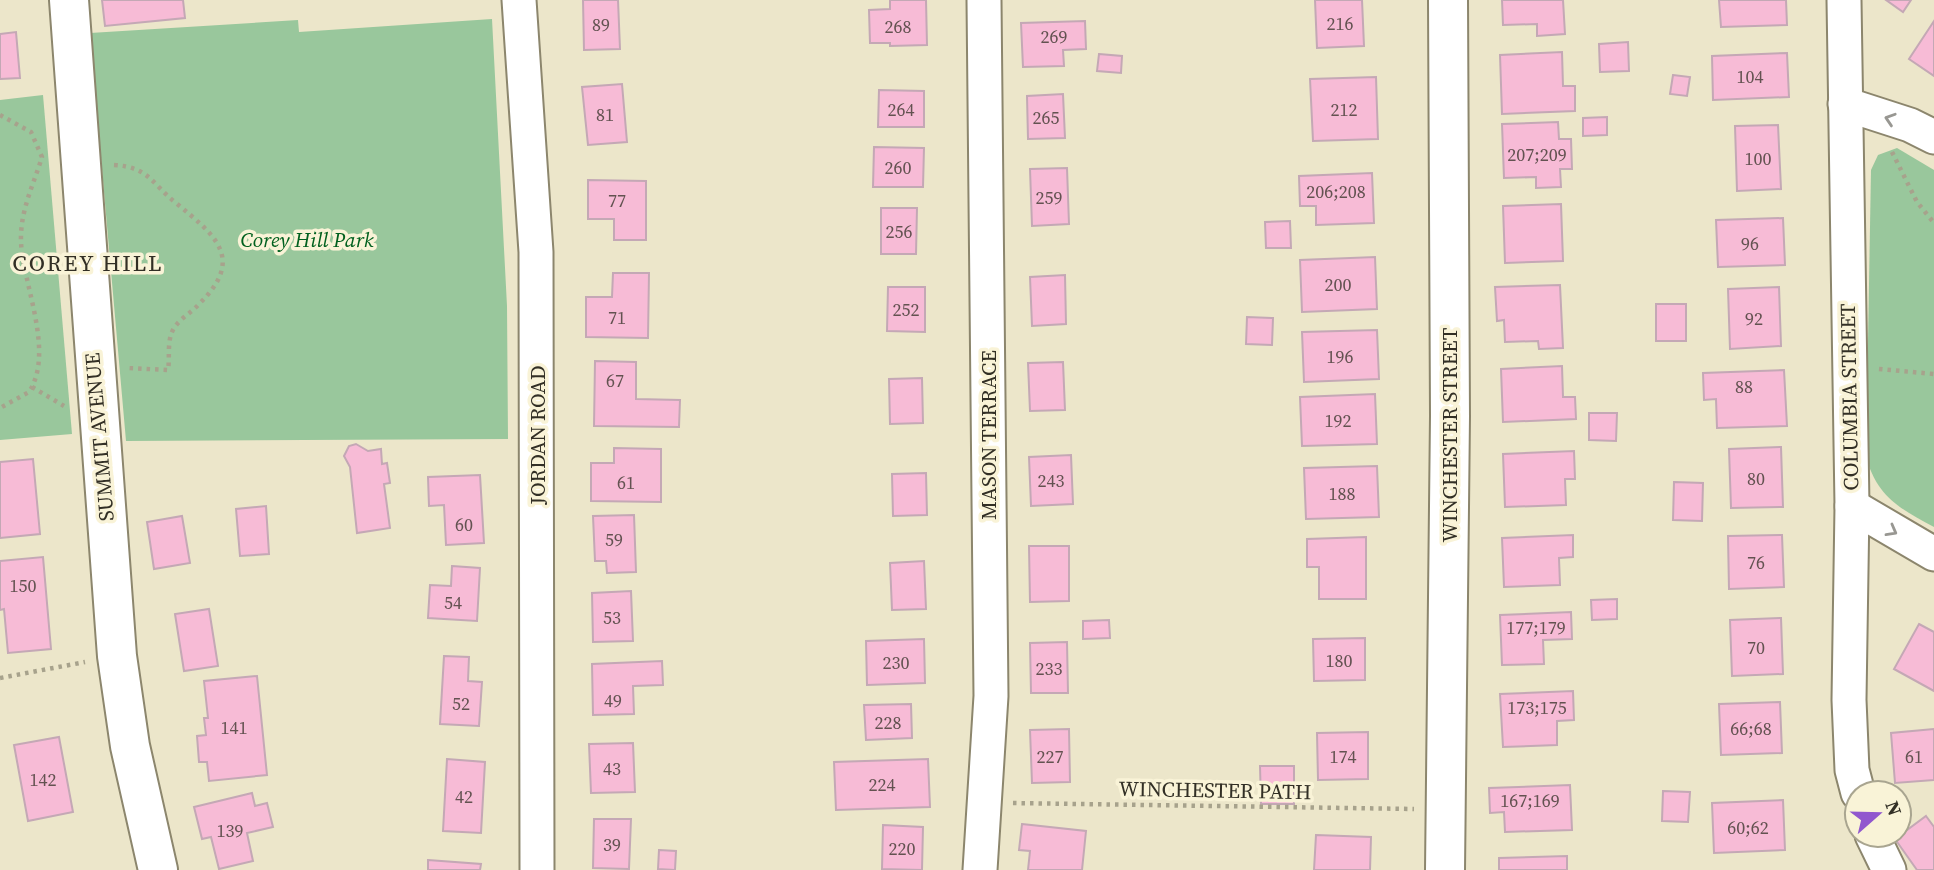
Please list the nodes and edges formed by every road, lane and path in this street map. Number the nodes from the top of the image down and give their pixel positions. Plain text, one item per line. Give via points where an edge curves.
1 (69, 0) edge
2 (519, 0) edge
3 (984, 0) edge
4 (1448, 0) edge
5 (1844, 0) edge
6 (1845, 104) junction
7 (0, 115) edge
8 (1934, 137) edge
9 (1890, 149) dead end
10 (103, 164) dead end
11 (1934, 223) edge
12 (1848, 367) junction
13 (121, 368) dead end
14 (1934, 374) edge
15 (32, 387) junction
16 (0, 408) edge
17 (70, 408) dead end
18 (1852, 506) junction
19 (1934, 554) edge
20 (117, 656) junction
21 (0, 678) edge
22 (1854, 779) edge
23 (1009, 803) dead end
24 (1421, 810) dead end
25 (1878, 849) edge
26 (158, 870) edge
27 (537, 870) edge
28 (980, 870) edge
29 (1445, 870) edge
30 (1857, 870) edge

1 - 20 street, SUMMIT AVENUE
2 - 27 street, JORDAN ROAD via 536,252
3 - 28 street, MASON TERRACE via 991,696
4 - 29 street, WINCHESTER STREET
5 - 6 street, COLUMBIA STREET
8 -> 6 street
6 - 12 street, COLUMBIA STREET
7 - 15 path via 31,132 42,156 22,227 24,264 37,327
9 - 11 path via 1917,202
10 - 13 path via 124,165 151,177 208,228 223,255 219,281 172,332 168,370
12 - 14 path
12 - 18 street, COLUMBIA STREET
15 - 16 path
15 - 17 path
18 -> 19 street
18 - 22 street, COLUMBIA STREET via 1849,699
20 - 21 path
20 - 26 street, SUMMIT AVENUE via 130,746
23 - 24 path, WINCHESTER PATH
25 - 30 street

